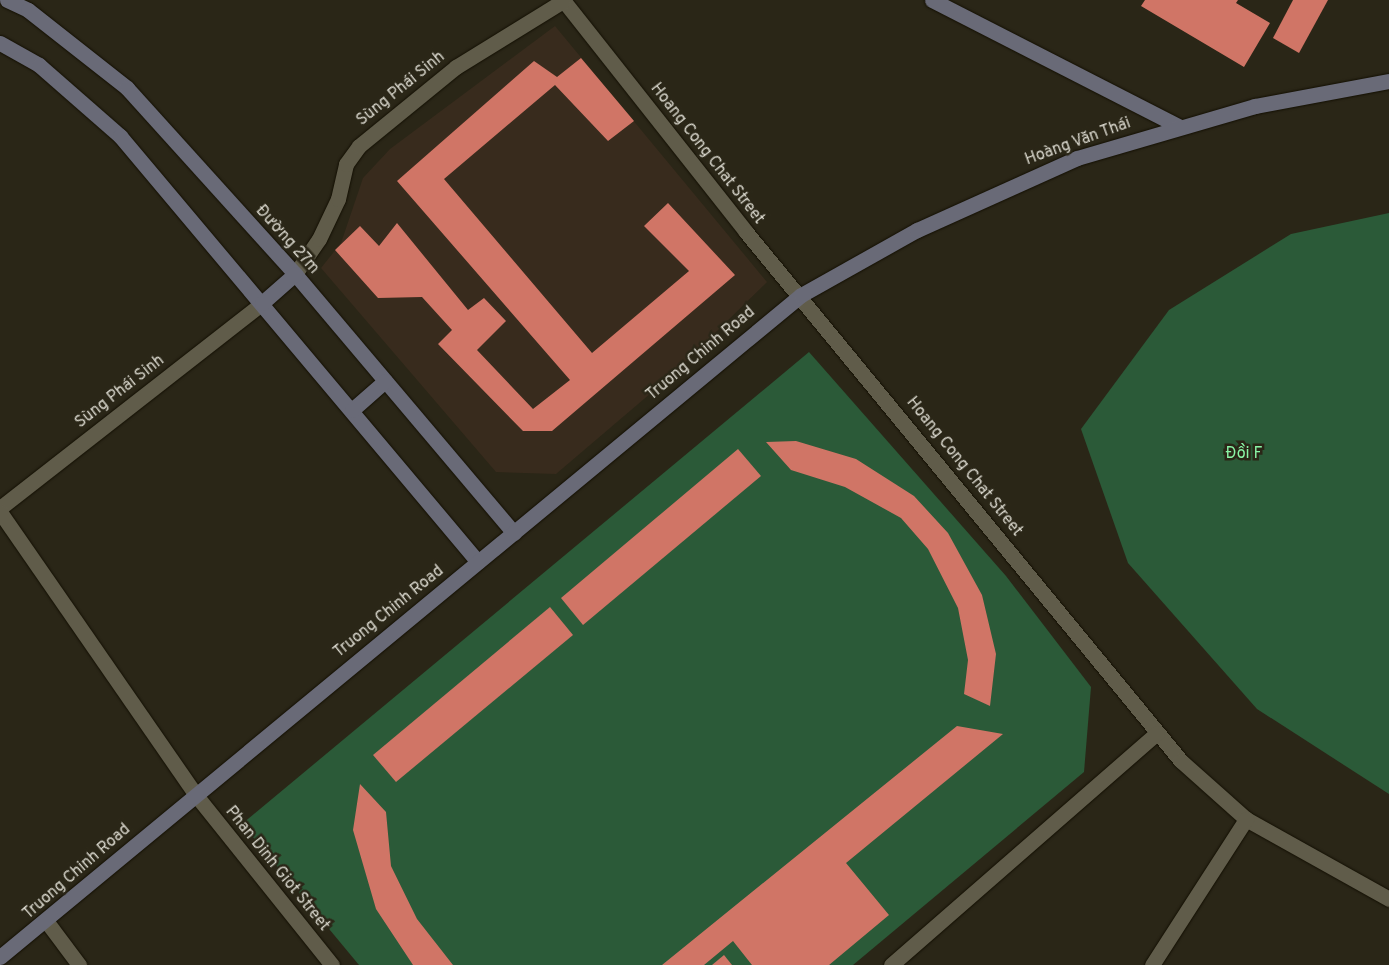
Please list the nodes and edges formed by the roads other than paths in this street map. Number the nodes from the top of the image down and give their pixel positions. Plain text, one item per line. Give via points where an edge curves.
1 (7, 0) edge
2 (563, 0) edge
3 (932, 0) edge
4 (0, 43) edge
5 (1389, 81) edge
6 (1178, 126) junction
7 (295, 274) junction
8 (801, 295) junction
9 (262, 303) junction
10 (385, 381) junction
11 (352, 410) junction
12 (0, 510) edge
13 (514, 532) junction
14 (478, 562) junction
15 (1158, 733) junction
16 (194, 794) junction
17 (1246, 819) junction
18 (1389, 899) edge
19 (47, 922) junction
20 (0, 957) edge
21 (79, 965) edge
22 (332, 965) edge
23 (891, 965) edge
24 (1152, 965) edge

1 - 7 street, Đường 27m via 36,16 127,88
2 - 7 street, Sùng Phái Sinh via 456,67 359,146 346,164 338,199 319,239
2 - 8 street, Hoang Cong Chat Street
3 - 6 street
4 - 9 street via 39,66 120,136
5 - 6 street, Hoàng Văn Thái
6 - 8 street, Hoàng Văn Thái via 1077,158 1005,188
7 - 9 street
7 - 10 street, Đường 27m
8 - 13 street, Truong Chinh Road
8 - 15 street, Hoang Cong Chat Street
9 - 11 street
9 - 12 street, Sùng Phái Sinh
10 - 11 street
10 - 13 street, Đường 27m
11 - 14 street
12 - 16 street, Phan Dinh Giot Street
13 - 14 street, Truong Chinh Road
14 - 16 street, Truong Chinh Road
15 - 17 street, Hoang Cong Chat Street via 1181,761
15 - 23 street
16 - 19 street, Truong Chinh Road
16 - 22 street, Phan Dinh Giot Street
17 - 18 street, Hoang Cong Chat Street
17 - 24 street
19 - 20 street, Truong Chinh Road
19 - 21 street

